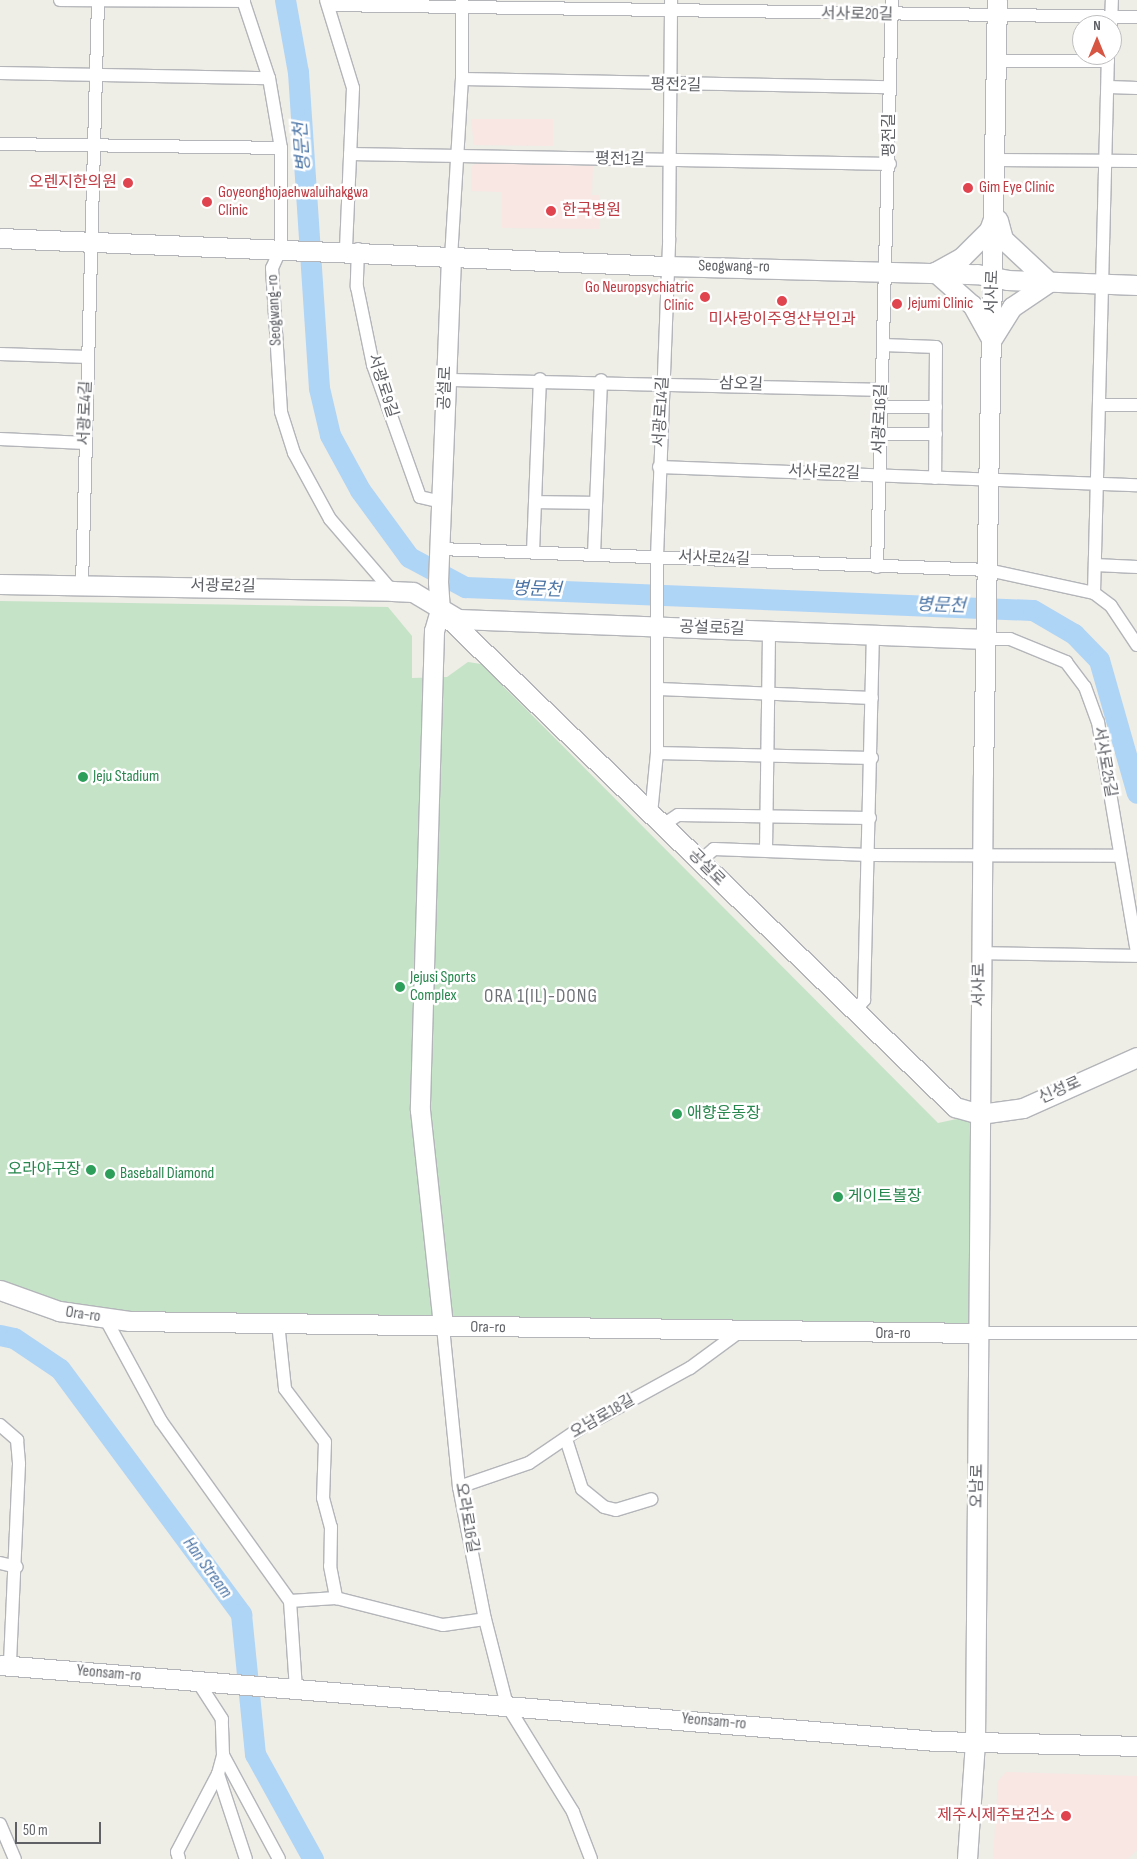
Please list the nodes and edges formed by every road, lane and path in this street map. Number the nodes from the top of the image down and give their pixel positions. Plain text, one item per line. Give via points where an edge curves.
1 (60, 0) edge
2 (98, 0) edge
3 (892, 0) edge
4 (1112, 0) edge
5 (243, 1) edge
6 (327, 2) edge
7 (462, 3) edge
8 (672, 6) edge
9 (997, 8) edge
10 (1111, 15) edge
11 (892, 16) junction
12 (1072, 16) edge
13 (1137, 17) edge
14 (1122, 19) edge
15 (1072, 59) edge
16 (997, 61) junction
17 (1108, 65) edge
18 (0, 73) edge
19 (97, 76) junction
20 (269, 78) junction
21 (462, 79) junction
22 (672, 86) junction
23 (890, 86) junction
24 (1109, 88) junction
25 (1137, 88) edge
26 (0, 144) edge
27 (96, 148) junction
28 (281, 148) junction
29 (350, 154) junction
30 (458, 155) junction
31 (996, 160) junction
32 (1108, 160) junction
33 (670, 161) junction
34 (1137, 161) edge
35 (890, 164) junction
36 (995, 210) junction
37 (0, 238) edge
38 (94, 242) junction
39 (281, 248) junction
40 (345, 249) junction
41 (452, 258) junction
42 (666, 266) junction
43 (886, 270) junction
44 (935, 272) junction
45 (994, 275) junction
46 (1049, 282) junction
47 (1104, 284) junction
48 (1137, 285) edge
49 (991, 340) junction
50 (883, 345) junction
51 (0, 354) edge
52 (88, 357) junction
53 (540, 379) junction
54 (447, 380) junction
55 (601, 380) junction
56 (664, 382) junction
57 (881, 390) junction
58 (1101, 405) junction
59 (881, 406) junction
60 (936, 406) junction
61 (1137, 406) edge
62 (881, 434) junction
63 (936, 434) junction
64 (0, 440) edge
65 (85, 443) junction
66 (659, 467) junction
67 (879, 474) junction
68 (935, 478) junction
69 (988, 479) junction
70 (1096, 483) junction
71 (1137, 485) edge
72 (535, 502) junction
73 (596, 503) junction
74 (441, 510) junction
75 (440, 549) junction
76 (533, 552) junction
77 (594, 555) junction
78 (657, 561) junction
79 (1095, 565) junction
80 (877, 567) junction
81 (1137, 567) edge
82 (989, 577) junction
83 (0, 584) edge
84 (82, 585) junction
85 (392, 591) junction
86 (1094, 593) junction
87 (440, 610) junction
88 (658, 622) junction
89 (769, 631) junction
90 (873, 634) junction
91 (987, 634) junction
92 (1137, 645) edge
93 (659, 689) junction
94 (768, 694) junction
95 (872, 698) junction
96 (658, 753) junction
97 (767, 754) junction
98 (872, 758) junction
99 (766, 816) junction
100 (870, 818) junction
101 (657, 819) junction
102 (766, 850) junction
103 (869, 855) junction
104 (982, 856) junction
105 (1119, 856) junction
106 (699, 862) junction
107 (981, 953) junction
108 (1137, 954) edge
109 (854, 1012) junction
110 (1137, 1056) edge
111 (980, 1114) junction
112 (0, 1290) edge
113 (105, 1318) junction
114 (278, 1323) junction
115 (443, 1327) junction
116 (739, 1332) junction
117 (980, 1333) junction
118 (1137, 1333) edge
119 (0, 1425) edge
120 (566, 1438) junction
121 (459, 1487) junction
122 (651, 1499) dead end
123 (0, 1563) edge
124 (17, 1567) junction
125 (0, 1568) edge
126 (336, 1598) junction
127 (290, 1601) junction
128 (484, 1619) junction
129 (5, 1666) edge
130 (198, 1682) junction
131 (294, 1690) junction
132 (507, 1705) junction
133 (975, 1741) junction
134 (1137, 1746) edge
135 (223, 1755) junction
136 (218, 1774) junction
137 (0, 1824) edge
138 (15, 1859) edge
139 (179, 1859) edge
140 (246, 1859) edge
141 (279, 1859) edge
142 (591, 1859) edge
143 (967, 1859) edge

1 - 2 street
2 - 5 street
2 - 19 street, 서광로4길
3 - 11 street, 평전길
4 - 10 street
5 - 20 street
6 - 7 street, 서사로20길
6 - 29 street, 서광로9길 via 353,88
7 - 8 street, 서사로20길
7 - 21 street
8 - 11 street, 서사로20길
8 - 22 street, 서광로14길
9 - 11 street, 서사로20길
9 - 12 street, 서사로20길
9 - 16 street, 서사로
11 - 23 street, 평전길
13 - 14 street, 서사로20길
15 - 16 street
16 - 31 street, 서사로
17 - 24 street
18 - 19 street
19 - 20 street
19 - 27 street, 서광로4길
20 - 28 street
21 - 22 street, 평전2길
21 - 30 street
22 - 23 street, 평전2길
22 - 33 street, 서광로14길
23 - 35 street, 평전길
24 - 25 street
24 - 32 street
26 - 27 street
27 - 28 street
27 - 38 street, 서광로4길
28 - 39 street
29 - 30 street, 평전1길
29 - 40 street, 서광로9길
30 - 33 street, 평전1길
30 - 41 street
31 - 32 street
31 - 36 street, 서사로
32 - 34 street
32 - 47 street
33 - 35 street, 평전1길
33 - 42 street, 서광로14길
35 - 43 street, 평전길
36 - 44 street via 989,230 962,257
36 - 45 street, 서사로
36 - 46 street via 1004,239
37 - 38 street
38 - 39 street
38 - 52 street, 서광로4길
39 - 40 street, Seogwang-ro
39 - 85 street, Seogwang-ro via 272,268 281,412 294,453 330,519
40 - 41 street, Seogwang-ro
40 - 74 street, 서광로9길 via 357,287 373,365 420,497
41 - 42 street, Seogwang-ro
41 - 54 street, 공설로
42 - 43 street, Seogwang-ro
42 - 56 street, 서광로14길
43 - 44 street, Seogwang-ro
43 - 50 street, 서광로16길
44 - 45 street, Seogwang-ro
44 - 49 street via 972,305
45 - 46 street, Seogwang-ro
45 - 49 street, 서사로
46 - 47 street, Seogwang-ro
46 - 49 street via 1012,307
47 - 48 street, Seogwang-ro
47 - 58 street
49 - 69 street, 서사로
50 - 57 street, 서광로16길
50 - 60 street via 936,347
51 - 52 street
52 - 65 street, 서광로4길
53 - 54 street, 삼오길
53 - 55 street, 삼오길
53 - 72 street
54 - 74 street, 공설로
55 - 56 street, 삼오길
55 - 73 street
56 - 57 street, 삼오길
56 - 66 street, 서광로14길
57 - 59 street, 서광로16길
58 - 61 street
58 - 70 street
59 - 60 street
59 - 62 street, 서광로16길
60 - 63 street
62 - 63 street
62 - 67 street, 서광로16길
63 - 68 street
64 - 65 street
65 - 84 street, 서광로4길
66 - 67 street, 서사로22길
66 - 78 street, 서광로14길
67 - 68 street, 서사로22길
67 - 80 street, 서광로16길
68 - 69 street, 서사로22길
69 - 70 street, 서사로22길
69 - 82 street, 서사로
70 - 71 street, 서사로22길
70 - 79 street
72 - 73 street
72 - 76 street
73 - 77 street
74 - 75 street, 공설로
75 - 76 street, 서사로24길
75 - 87 street, 공설로
76 - 77 street, 서사로24길
77 - 78 street, 서사로24길
78 - 80 street, 서사로24길
78 - 88 street, 서광로14길
79 - 81 street
79 - 86 street
80 - 82 street, 서사로24길
82 - 86 street, 서사로24길
82 - 91 street, 서사로
83 - 84 street, 서광로2길
84 - 85 street, 서광로2길
85 - 87 street, 서광로2길 via 413,592
86 - 92 street via 1111,606
87 - 88 street, 공설로5길 via 458,619
87 - 101 street, 공설로
87 - 115 street, 공설로 via 434,631 420,1110
88 - 89 street, 공설로5길
88 - 93 street, 서광로14길
89 - 90 street, 공설로5길
89 - 94 street
90 - 91 street, 공설로5길
90 - 95 street
91 - 104 street, 서사로
91 - 105 street, 서사로25길 via 1010,639 1066,662 1085,688 1098,722
93 - 94 street
93 - 96 street, 서광로14길
94 - 95 street
94 - 97 street
95 - 98 street
96 - 97 street
96 - 101 street, 서광로14길
97 - 98 street
97 - 99 street
98 - 100 street
99 - 100 street
99 - 101 street via 678,815
99 - 102 street
100 - 103 street
101 - 106 street, 공설로
102 - 103 street
102 - 106 street via 714,849
103 - 104 street
103 - 109 street via 864,1000
104 - 105 street
104 - 107 street, 서사로
105 - 108 street, 서사로25길
106 - 109 street, 공설로
107 - 108 street
107 - 111 street, 서사로
109 - 111 street, 공설로 via 955,1107
110 - 111 street, 신성로 via 1023,1108
111 - 117 street, 오남로
112 - 113 street, Ora-ro via 59,1312
113 - 114 street, Ora-ro
113 - 127 street via 161,1421
114 - 115 street, Ora-ro
114 - 126 street via 285,1389 325,1442 323,1498 331,1526 330,1566
115 - 116 street, Ora-ro
115 - 121 street, 오라로16길
116 - 117 street, Ora-ro
116 - 120 street, 오남로18길 via 690,1368
117 - 118 street
117 - 133 street, 오남로
119 - 124 street via 17,1440
120 - 121 street, 오남로18길 via 529,1463
120 - 122 street via 582,1489 604,1508 616,1510
121 - 128 street, 오라로16길
123 - 124 street
124 - 125 street
124 - 129 street
126 - 127 street
126 - 128 street via 443,1626
127 - 131 street
128 - 132 street, 오라로16길
129 - 130 street, Yeonsam-ro
130 - 131 street, Yeonsam-ro
130 - 135 street via 222,1719
131 - 132 street, Yeonsam-ro
132 - 133 street, Yeonsam-ro
132 - 142 street, 오라로16길 via 573,1812
133 - 134 street, Yeonsam-ro
133 - 143 street, 오남로
135 - 136 street
135 - 141 street
136 - 139 street via 177,1852
136 - 140 street
137 - 138 street

